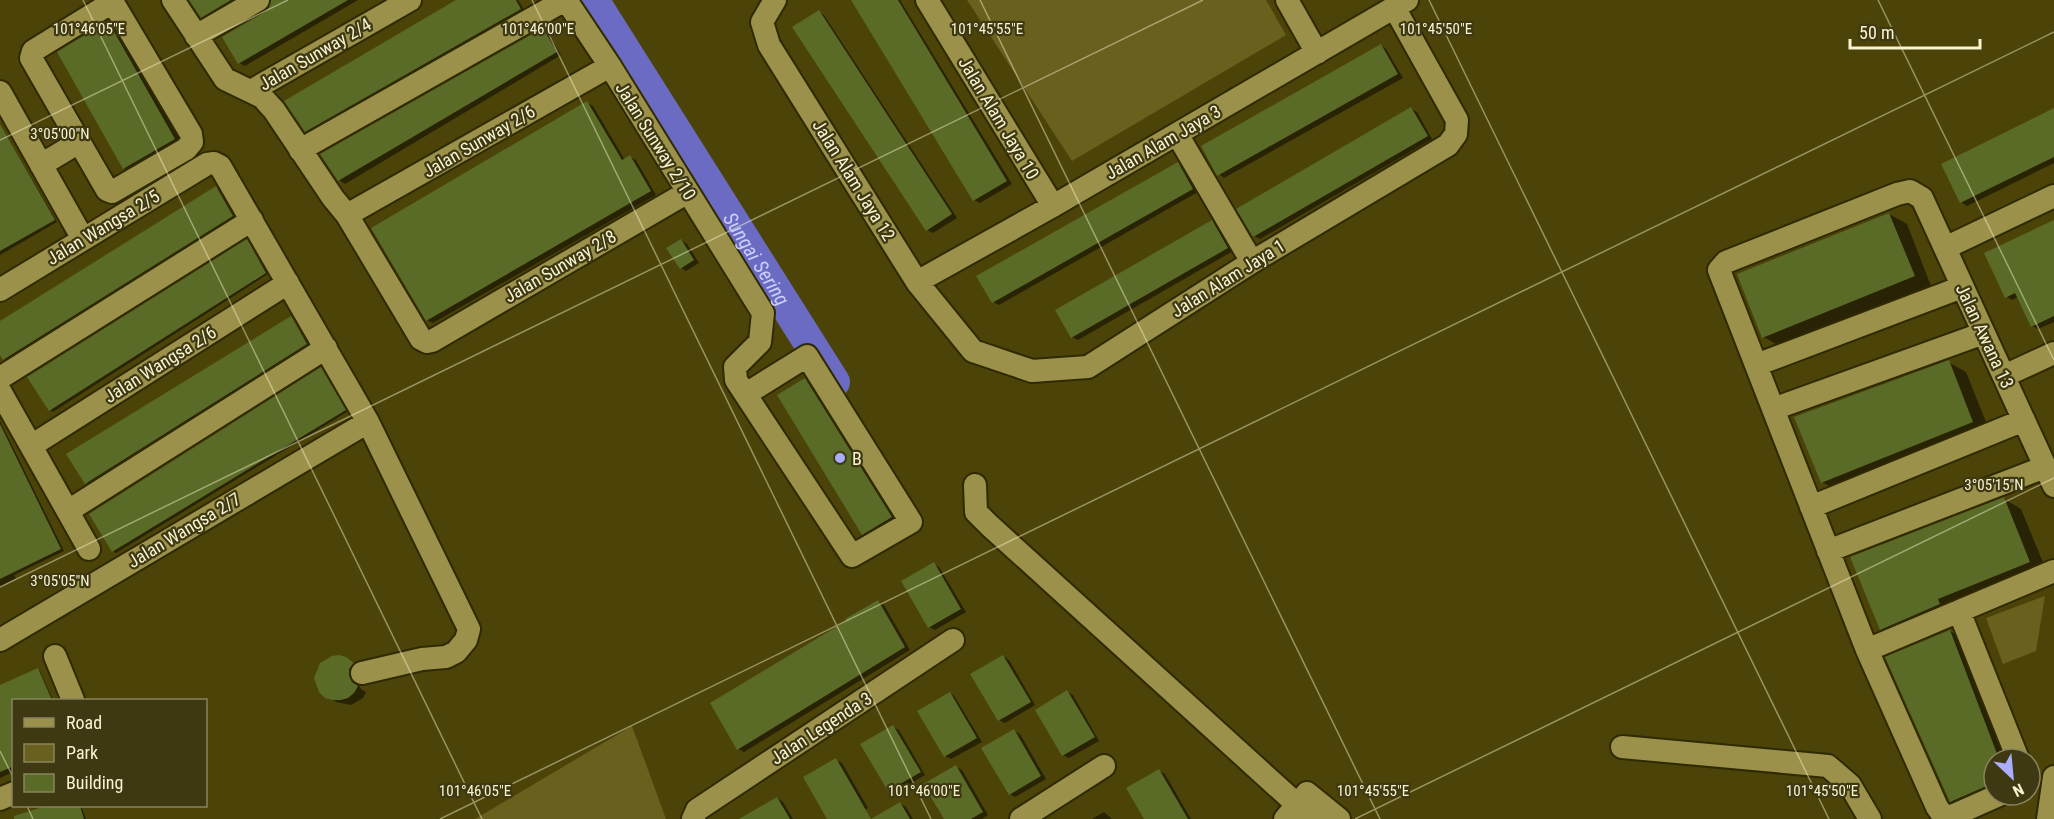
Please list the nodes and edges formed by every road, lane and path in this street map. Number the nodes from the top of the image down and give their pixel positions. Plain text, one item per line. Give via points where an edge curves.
1 (172, 0) edge
2 (258, 0) edge
3 (410, 0) edge
4 (566, 0) edge
5 (774, 0) edge
6 (927, 0) edge
7 (1287, 0) edge
8 (1400, 4) edge
9 (196, 36) junction
10 (1317, 53) junction
11 (610, 66) junction
12 (251, 91) junction
13 (3, 106) edge
14 (1177, 134) junction
15 (79, 142) junction
16 (300, 150) junction
17 (41, 165) junction
18 (688, 192) junction
19 (2054, 196) edge
20 (1053, 206) junction
21 (347, 215) junction
22 (252, 220) junction
23 (84, 239) junction
24 (1945, 248) junction
25 (1252, 262) junction
26 (917, 282) junction
27 (288, 283) junction
28 (1962, 287) junction
29 (0, 290) edge
30 (1984, 333) junction
31 (326, 348) junction
32 (973, 351) joint
33 (2054, 353) edge
34 (1756, 365) junction
35 (2004, 376) junction
36 (0, 378) edge
37 (746, 394) junction
38 (3, 403) edge
39 (1773, 409) junction
40 (2024, 420) junction
41 (368, 422) junction
42 (31, 446) junction
43 (2050, 476) edge
44 (975, 485) dead end
45 (1811, 507) junction
46 (68, 512) junction
47 (89, 549) dead end
48 (1828, 550) junction
49 (2054, 572) edge
50 (1959, 611) junction
51 (0, 640) edge
52 (953, 640) dead end
53 (1867, 650) junction
54 (55, 656) dead end
55 (362, 673) dead end
56 (73, 699) edge
57 (1623, 747) dead end
58 (2013, 747) edge
59 (1104, 766) dead end
60 (2054, 777) edge
61 (1982, 803) edge
62 (1300, 809) edge
63 (2050, 816) edge
64 (1336, 818) edge
65 (693, 819) edge
66 (1021, 819) edge
67 (1870, 819) edge

1 - 9 street
2 - 9 street
3 - 12 street, Jalan Sunway 2/4
4 - 11 street, Jalan Sunway 2/10
4 - 16 street
5 - 26 street, Jalan Alam Jaya 12 via 762,22 769,45
6 - 20 street, Jalan Alam Jaya 10
7 - 10 street
8 - 10 street, Jalan Alam Jaya 3
8 - 25 street, Jalan Alam Jaya 1 via 1457,120 1456,134 1448,145
9 - 12 street via 225,79
10 - 14 street, Jalan Alam Jaya 3
11 - 18 street, Jalan Sunway 2/10
11 - 21 street, Jalan Sunway 2/6
12 - 16 street via 274,110
13 - 17 street
14 - 20 street, Jalan Alam Jaya 3
14 - 25 street
15 - 15 street via 31,58 33,51 93,14 116,6 191,134 192,142 112,192 107,190
15 - 17 street
16 - 21 street
17 - 23 street
18 - 21 street, Jalan Sunway 2/8 via 427,342 421,339
18 - 37 street, Jalan Sunway 2/10 via 763,313 760,342 735,367 736,380
19 - 24 street
20 - 26 street, Jalan Alam Jaya 3
22 - 23 street, Jalan Wangsa 2/5 via 220,166 214,163
22 - 27 street
22 - 36 street
23 - 29 street, Jalan Wangsa 2/5
24 - 28 street, Jalan Awana 13
24 - 34 street, Jalan Awana 13 via 1922,198 1910,191 1726,262 1719,270
25 - 32 street, Jalan Alam Jaya 1 via 1088,367 1032,371
26 - 32 street, Jalan Alam Jaya 12
27 - 31 street
27 - 42 street, Jalan Wangsa 2/6
28 - 30 street, Jalan Awana 13
28 - 34 street
30 - 35 street, Jalan Awana 13
30 - 39 street
31 - 41 street
31 - 46 street
33 - 35 street
34 - 39 street
35 - 40 street, Jalan Awana 13
37 - 37 street, Jalan Sunway 2/10 via 852,556 910,522 807,356
38 - 42 street
39 - 45 street
40 - 43 street, Jalan Awana 13
40 - 45 street
41 - 51 street, Jalan Wangsa 2/7
41 - 55 street via 469,629 466,640 446,657
42 - 46 street
43 - 48 street
44 - 62 street via 976,512
45 - 48 street
46 - 47 street
48 - 53 street
49 - 50 street
50 - 53 street
50 - 58 street
52 - 65 street, Jalan Legenda 3 via 697,810
53 - 61 street via 1944,817
54 - 56 street
57 - 67 street via 1828,766 1850,785
59 - 66 street
60 - 63 street
62 - 64 street

